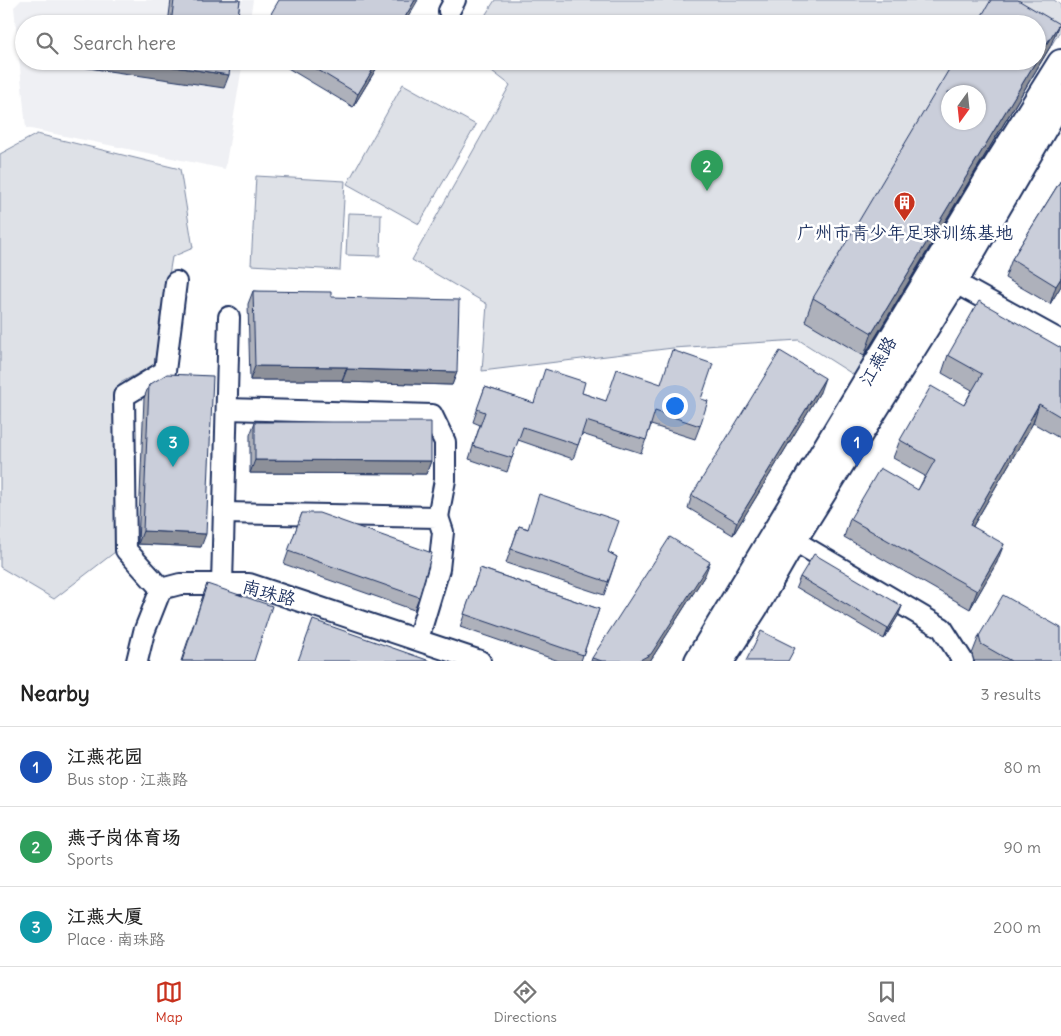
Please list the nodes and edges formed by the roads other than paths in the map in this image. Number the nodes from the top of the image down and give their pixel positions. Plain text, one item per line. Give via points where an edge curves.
1 (1061, 63) edge
2 (1061, 98) edge
3 (176, 282) dead end
4 (954, 282) junction
5 (229, 316) dead end
6 (1061, 341) edge
7 (227, 409) junction
8 (224, 513) junction
9 (438, 517) junction
10 (793, 540) junction
11 (222, 584) junction
12 (161, 589) junction
13 (418, 640) junction
14 (137, 661) edge
15 (444, 661) edge
16 (480, 661) edge
17 (698, 661) edge
18 (720, 661) edge
19 (963, 661) edge

1 - 17 main road, 江燕路
2 - 4 main road, 江燕路
3 - 12 street via 165,371 124,396 126,550
4 - 6 street
4 - 10 main road, 江燕路
5 - 7 street
7 - 8 street
7 - 9 street via 432,415 446,442 445,480
8 - 9 street
8 - 11 street
9 - 13 street via 443,532 439,569
10 - 18 main road, 江燕路
10 - 19 street via 942,628
11 - 12 street via 180,584
11 - 13 street, 南珠路 via 248,584
11 - 15 street, 南珠路 via 247,596
12 - 14 street via 144,632
13 - 16 street, 南珠路

